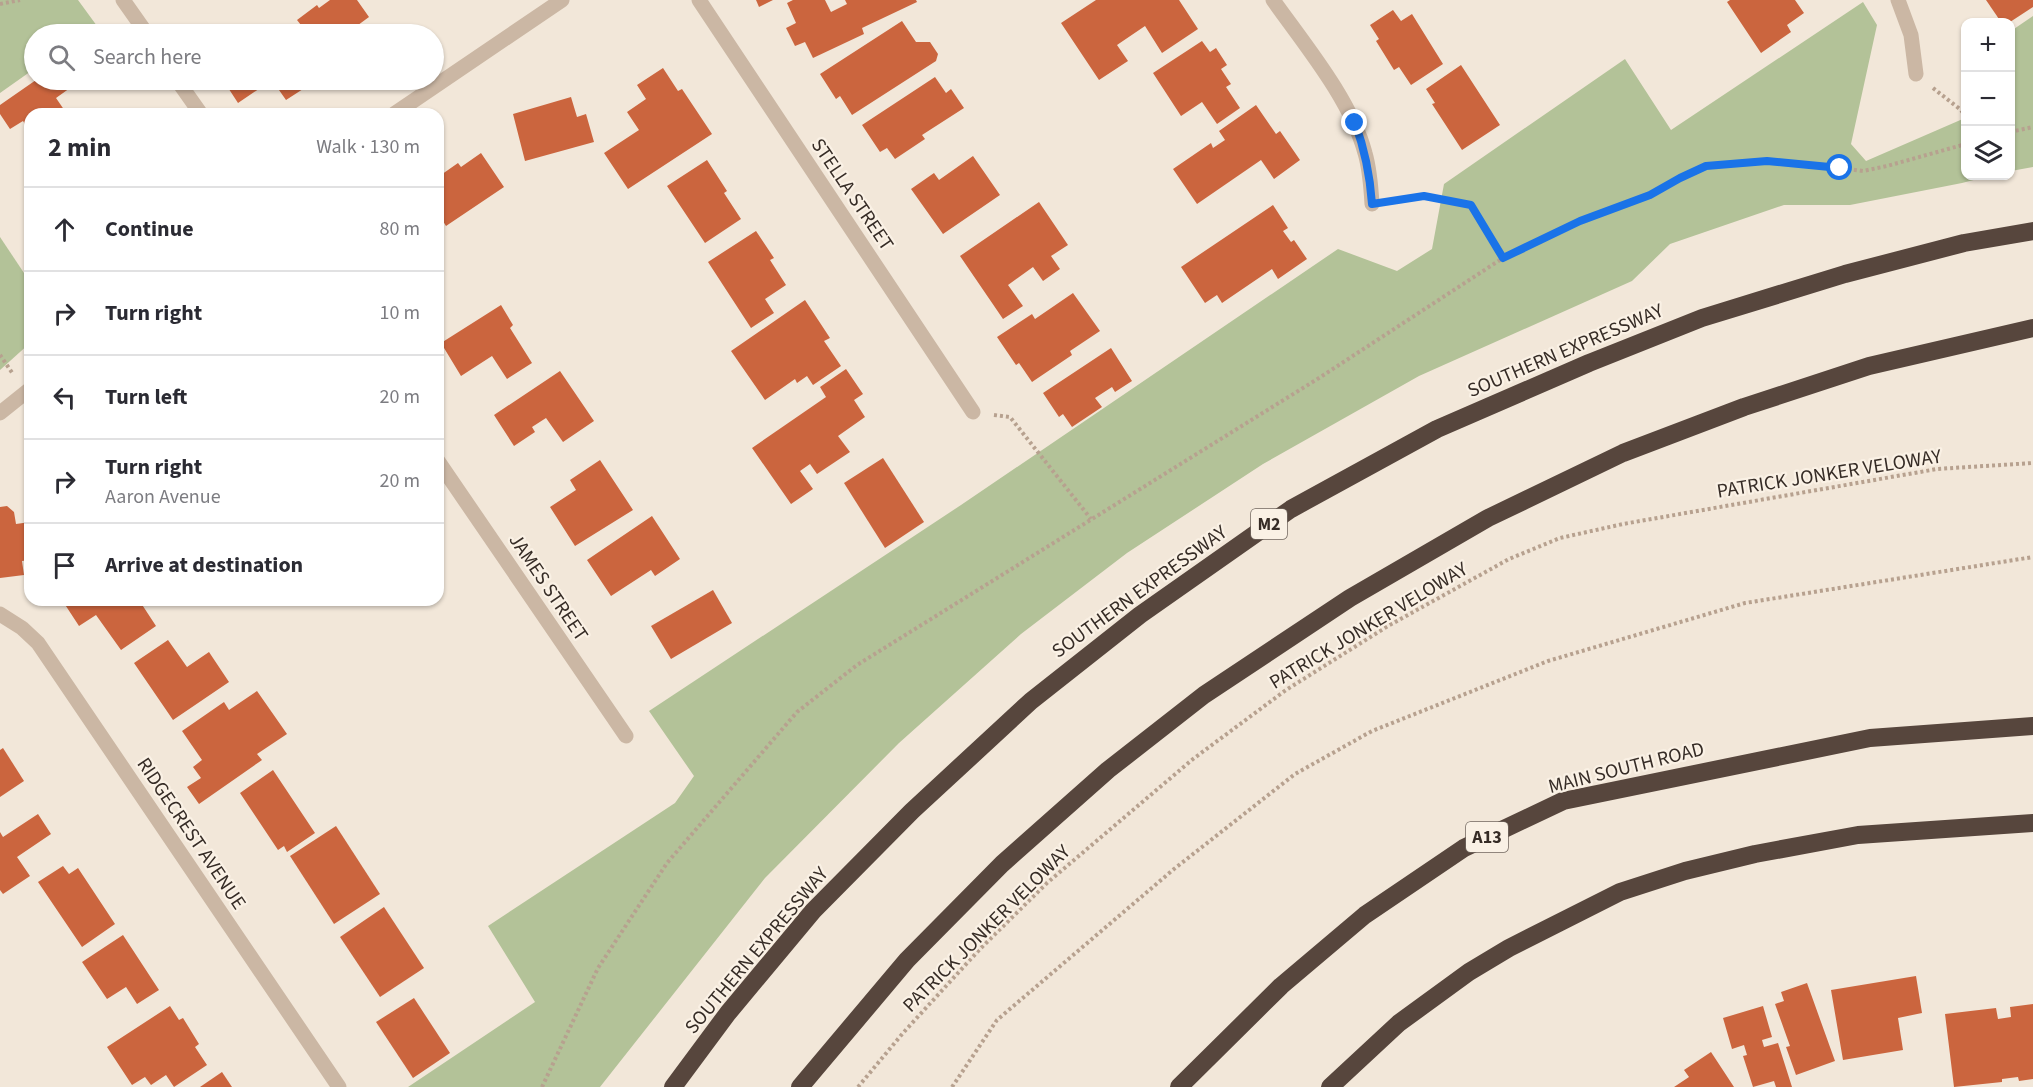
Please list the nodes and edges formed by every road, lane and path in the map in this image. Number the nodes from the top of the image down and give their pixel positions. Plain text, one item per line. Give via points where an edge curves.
1 (20, 0) edge
2 (123, 0) edge
3 (562, 0) edge
4 (699, 0) edge
5 (1273, 0) edge
6 (1898, 0) edge
7 (0, 4) edge
8 (140, 24) edge
9 (1916, 74) joint
10 (444, 80) edge
11 (184, 90) edge
12 (429, 90) edge
13 (197, 108) edge
14 (403, 108) edge
15 (1961, 110) edge
16 (2033, 127) edge
17 (2015, 131) edge
18 (1961, 145) edge
19 (1372, 204) joint
20 (2033, 231) edge
21 (1503, 258) junction
22 (2033, 328) edge
23 (24, 394) edge
24 (0, 412) edge
25 (973, 412) joint
26 (2033, 463) edge
27 (444, 470) edge
28 (1091, 519) junction
29 (2033, 557) edge
30 (0, 614) edge
31 (2033, 726) edge
32 (626, 736) dead end
33 (2033, 823) edge
34 (339, 1087) edge
35 (542, 1087) edge
36 (674, 1087) edge
37 (800, 1087) edge
38 (858, 1087) edge
39 (952, 1087) edge
40 (1179, 1087) edge
41 (1330, 1087) edge

1 - 7 path
2 - 8 street
3 - 10 street
4 - 25 street, STELLA STREET
5 - 19 street via 1355,123 1370,173
6 - 9 street via 1911,35
9 - 15 path
11 - 13 street
12 - 14 street
16 - 17 path
18 - 21 path via 1863,171 1767,161 1706,166 1650,195 1580,221
19 - 21 path via 1424,196 1471,205
20 - 36 highway, SOUTHERN EXPRESSWAY / M2 via 1964,243 1845,274 1702,318 1437,429 1291,509 1140,615 1031,701 912,811 813,911 728,1013
21 - 28 path
22 - 37 highway via 1869,366 1744,407 1623,453 1488,518 1350,598 1204,695 1108,770 1002,864 907,960
23 - 24 street
25 - 28 path via 1010,417
26 - 38 path, PATRICK JONKER VELOWAY via 1937,469 1623,524 1560,538 1509,559 1286,690 1193,759 1047,883 903,1033
27 - 32 street, JAMES STREET
28 - 35 path via 857,665 797,712 667,863 598,968
29 - 39 path via 1745,603 1548,661 1372,731 1295,774 1174,869 997,1020
30 - 34 street, RIDGECREST AVENUE via 38,643
31 - 40 highway, MAIN SOUTH ROAD / A13 via 1870,738 1563,801 1464,848 1365,915 1281,986
33 - 41 highway via 1858,835 1755,854 1620,892 1469,972 1399,1023

